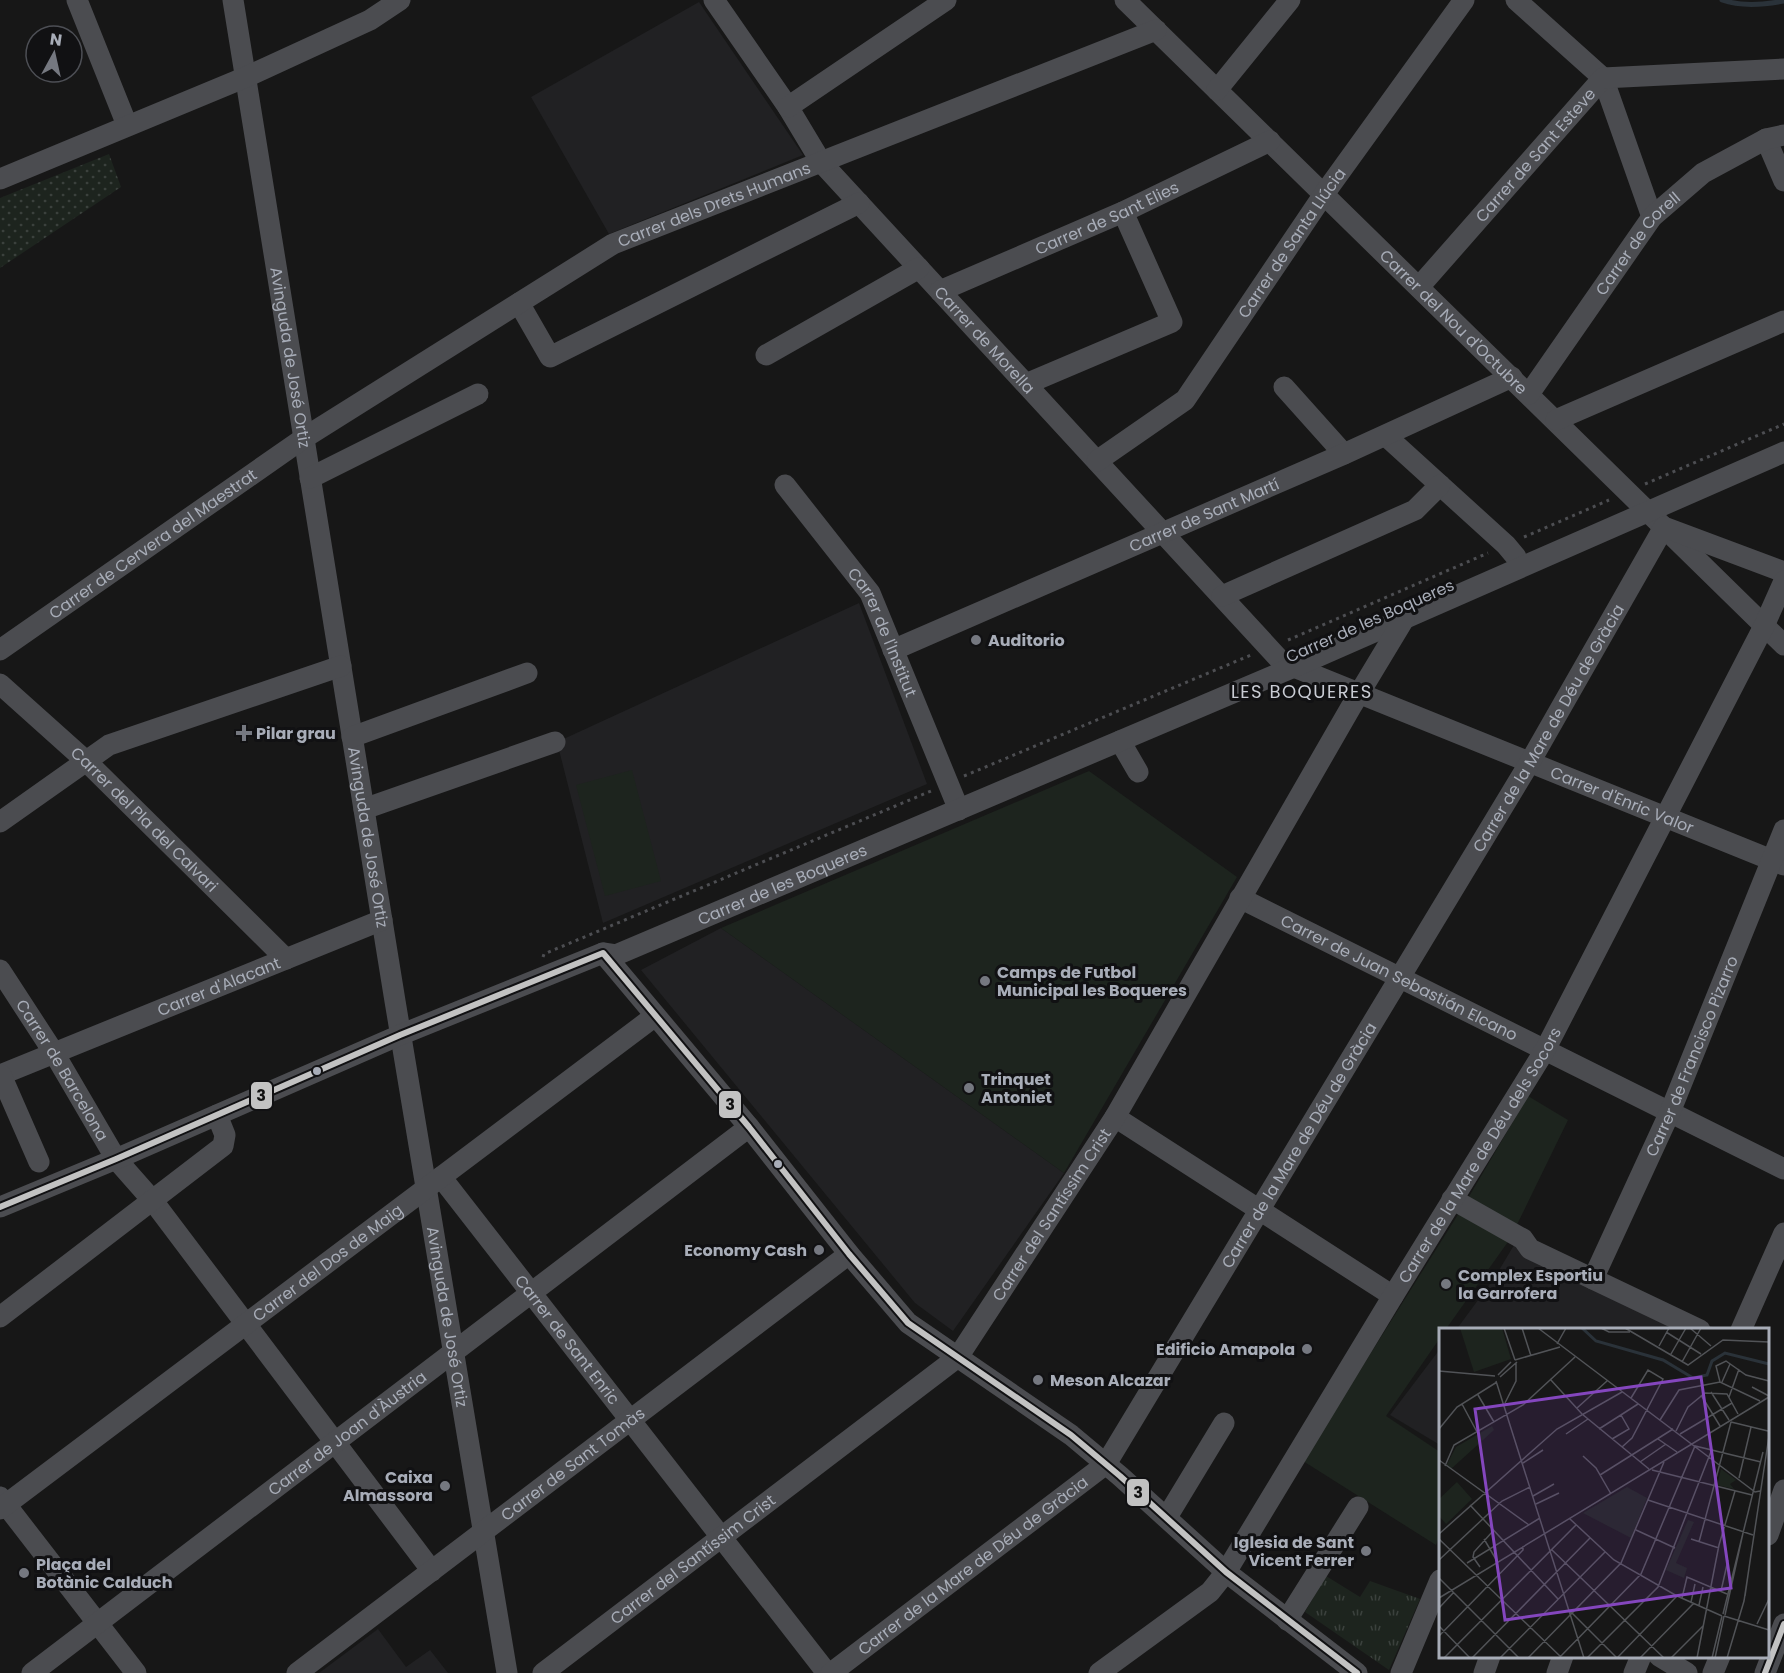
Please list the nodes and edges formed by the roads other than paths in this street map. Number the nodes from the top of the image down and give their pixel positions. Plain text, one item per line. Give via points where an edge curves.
1 (77, 0) edge
2 (233, 0) edge
3 (400, 0) edge
4 (714, 0) edge
5 (946, 0) edge
6 (1125, 0) edge
7 (1290, 0) edge
8 (1464, 0) edge
9 (1516, 0) edge
10 (1156, 30) junction
11 (1784, 69) edge
12 (246, 77) junction
13 (1603, 78) junction
14 (1218, 90) junction
15 (788, 107) junction
16 (127, 125) junction
17 (1775, 137) edge
18 (1270, 141) junction
19 (821, 162) junction
20 (0, 178) edge
21 (1784, 181) edge
22 (1324, 194) junction
23 (859, 203) junction
24 (1123, 212) junction
25 (1652, 218) junction
26 (919, 268) junction
27 (1419, 287) junction
28 (940, 291) junction
29 (519, 303) junction
30 (1784, 321) edge
31 (766, 355) dead end
32 (1512, 377) junction
33 (1026, 384) junction
34 (1284, 387) dead end
35 (478, 394) dead end
36 (1530, 394) junction
37 (1556, 420) junction
38 (1386, 436) junction
39 (304, 438) junction
40 (1784, 440) edge
41 (1784, 452) edge
42 (1344, 454) junction
43 (1097, 461) junction
44 (310, 478) junction
45 (1440, 484) junction
46 (785, 485) dead end
47 (1638, 502) junction
48 (1664, 527) junction
49 (1162, 532) junction
50 (1511, 551) junction
51 (1784, 572) edge
52 (1784, 581) edge
53 (1222, 597) junction
54 (1404, 619) junction
55 (1764, 626) junction
56 (1784, 645) edge
57 (0, 650) edge
58 (893, 650) junction
59 (1281, 658) junction
60 (341, 666) junction
61 (527, 673) dead end
62 (0, 684) edge
63 (1359, 693) junction
64 (352, 738) junction
65 (1120, 741) junction
66 (555, 742) dead end
67 (86, 761) junction
68 (1530, 762) junction
69 (1138, 772) dead end
70 (956, 803) junction
71 (364, 809) junction
72 (1665, 817) junction
73 (0, 822) edge
74 (1784, 830) edge
75 (1778, 863) edge
76 (1240, 898) junction
77 (382, 920) junction
78 (603, 953) junction
79 (286, 960) junction
80 (0, 970) edge
81 (1399, 978) junction
82 (655, 1016) junction
83 (400, 1035) junction
84 (1545, 1050) junction
85 (54, 1053) junction
86 (0, 1075) edge
87 (1670, 1112) junction
88 (217, 1115) junction
89 (1114, 1116) junction
90 (748, 1127) junction
91 (116, 1159) junction
92 (39, 1162) dead end
93 (1784, 1169) edge
94 (433, 1183) junction
95 (1452, 1199) junction
96 (153, 1201) junction
97 (1, 1203) edge
98 (1259, 1210) junction
99 (1784, 1233) edge
100 (849, 1254) junction
101 (1593, 1278) junction
102 (531, 1293) junction
103 (1393, 1296) junction
104 (0, 1317) edge
105 (246, 1324) junction
106 (1698, 1328) edge
107 (1741, 1328) edge
108 (453, 1352) junction
109 (958, 1357) junction
110 (630, 1420) junction
111 (1224, 1423) dead end
112 (335, 1442) junction
113 (1106, 1464) junction
114 (1784, 1490) edge
115 (2, 1503) edge
116 (1358, 1507) dead end
117 (1167, 1517) junction
118 (1775, 1528) edge
119 (484, 1531) junction
120 (721, 1537) junction
121 (432, 1570) junction
122 (1226, 1572) junction
123 (1439, 1582) edge
124 (1287, 1620) junction
125 (99, 1623) junction
126 (1784, 1623) edge
127 (1489, 1658) edge
128 (1562, 1658) edge
129 (1640, 1658) edge
130 (1662, 1658) edge
131 (1719, 1658) edge
132 (508, 1672) edge
133 (32, 1673) edge
134 (136, 1673) edge
135 (297, 1673) edge
136 (543, 1673) edge
137 (827, 1673) edge
138 (831, 1673) edge
139 (1099, 1673) edge
140 (1357, 1673) edge
141 (1401, 1673) edge
142 (1484, 1673) edge
143 (1557, 1673) edge
144 (1634, 1673) edge
145 (1687, 1673) edge
146 (1713, 1673) edge
147 (1766, 1673) edge

1 - 16 street
2 - 12 street, Avinguda de José Ortiz
3 - 12 street via 370,20
4 - 15 street, Carrer de Morella
5 - 15 street
6 - 10 street, Carrer del Nou d'Octubre
7 - 14 street
8 - 22 street, Carrer de Santa Llúcia
9 - 13 street
10 - 14 street, Carrer del Nou d'Octubre
10 - 19 street, Carrer dels Drets Humans
11 - 13 street, Carrer de Sant Esteve
12 - 16 street
12 - 39 street, Avinguda de José Ortiz
13 - 25 street
13 - 27 street, Carrer de Sant Esteve
14 - 18 street, Carrer del Nou d'Octubre
15 - 19 street, Carrer de Morella
16 - 20 street
17 - 21 street
17 - 25 street, Carrer de Corell via 1703,173
18 - 22 street, Carrer del Nou d'Octubre
18 - 24 street, Carrer de Sant Elies
19 - 23 street, Carrer de Morella
19 - 29 street, Carrer dels Drets Humans via 613,244
22 - 27 street, Carrer del Nou d'Octubre
22 - 43 street, Carrer de Santa Llúcia via 1185,400
23 - 26 street, Carrer de Morella
23 - 29 street via 550,357
24 - 28 street, Carrer de Sant Elies
24 - 33 street via 1172,322
25 - 36 street, Carrer de Corell
26 - 28 street, Carrer de Morella
26 - 31 street
27 - 32 street, Carrer del Nou d'Octubre
28 - 33 street, Carrer de Morella
29 - 39 street, Carrer dels Drets Humans
30 - 37 street
32 - 36 street, Carrer del Nou d'Octubre
32 - 38 street, Carrer de Sant Martí
33 - 43 street, Carrer de Morella
34 - 42 street
35 - 44 street
36 - 37 street, Carrer del Nou d'Octubre
37 - 47 street, Carrer del Nou d'Octubre
38 - 42 street, Carrer de Sant Martí
38 - 45 street
39 - 44 street, Avinguda de José Ortiz
39 - 57 street, Carrer de Cervera del Maestrat
40 - 47 street, Carrer de les Boqueres
41 - 47 street, Carrer de les Boqueres
42 - 49 street, Carrer de Sant Martí
43 - 49 street, Carrer de Morella
44 - 60 street, Avinguda de José Ortiz
45 - 50 street
45 - 53 street via 1415,510
46 - 58 street, Carrer de l'Institut via 870,593
47 - 48 street, Carrer del Nou d'Octubre
47 - 50 street, Carrer de les Boqueres
47 - 54 street, Carrer de les Boqueres
48 - 51 street
48 - 55 street, Carrer del Nou d'Octubre
48 - 68 street, Carrer de la Mare de Déu de Gràcia
49 - 53 street, Carrer de Morella
49 - 58 street, Carrer de Sant Martí
50 - 59 street, Carrer de les Boqueres
52 - 55 street, Carrer de la Mare de Déu dels Socors
53 - 59 street, Carrer de Morella
54 - 59 street, Carrer de les Boqueres
54 - 63 street, Carrer del Santíssim Crist
55 - 56 street, Carrer del Nou d'Octubre
55 - 72 street, Carrer de la Mare de Déu dels Socors
58 - 70 street, Carrer de l'Institut
59 - 63 street, Carrer d'Enric Valor
59 - 65 street, Carrer de les Boqueres
59 - 70 street, Carrer de les Boqueres
60 - 64 street, Avinguda de José Ortiz
60 - 67 street via 109,745
61 - 64 street
62 - 67 street, Carrer del Pla del Calvari
63 - 68 street, Carrer d'Enric Valor
63 - 76 street, Carrer del Santíssim Crist
64 - 71 street, Avinguda de José Ortiz
65 - 69 street
65 - 70 street, Carrer de les Boqueres
66 - 71 street
67 - 73 street
67 - 79 street, Carrer del Pla del Calvari
68 - 72 street, Carrer d'Enric Valor
68 - 81 street, Carrer de la Mare de Déu de Gràcia
70 - 78 street, Carrer de les Boqueres via 616,955
70 - 78 street, Carrer de les Boqueres via 628,927
71 - 77 street, Avinguda de José Ortiz
72 - 75 street, Carrer d'Enric Valor
72 - 84 street, Carrer de la Mare de Déu dels Socors
74 - 75 street, Carrer de Francisco Pizarro
75 - 87 street, Carrer de Francisco Pizarro
76 - 81 street, Carrer de Juan Sebastián Elcano
76 - 89 street, Carrer del Santíssim Crist
77 - 79 street, Carrer d'Alacant
77 - 83 street, Avinguda de José Ortiz
78 - 82 street
78 - 83 street, Carrer de les Boqueres
79 - 85 street, Carrer d'Alacant
80 - 85 street, Carrer de Barcelona
81 - 84 street, Carrer de Juan Sebastián Elcano
81 - 98 street, Carrer de la Mare de Déu de Gràcia
82 - 90 street
82 - 94 street, Carrer del Dos de Maig
83 - 88 street, Carrer de les Boqueres
83 - 94 street, Avinguda de José Ortiz
84 - 87 street, Carrer de Juan Sebastián Elcano
84 - 95 street, Carrer de la Mare de Déu dels Socors
85 - 86 street
85 - 91 street, Carrer de Barcelona
86 - 92 street
87 - 93 street, Carrer de Juan Sebastián Elcano
87 - 101 street, Carrer de Francisco Pizarro
88 - 91 street, Carrer de les Boqueres
88 - 96 street via 225,1135 223,1146
89 - 98 street
89 - 109 street, Carrer del Santíssim Crist
90 - 100 street
90 - 102 street, Carrer de Joan d'Àustria
91 - 96 street, Carrer de Barcelona
91 - 97 street, Carrer de les Boqueres
94 - 102 street, Carrer de Sant Enric
94 - 105 street, Carrer del Dos de Maig
94 - 108 street, Avinguda de José Ortiz
95 - 101 street via 1523,1239 1530,1250
95 - 103 street, Carrer de la Mare de Déu dels Socors
96 - 104 street
96 - 105 street, Carrer de Barcelona
98 - 103 street
98 - 113 street, Carrer de la Mare de Déu de Gràcia
99 - 107 street
100 - 109 street via 908,1323
100 - 110 street, Carrer de Sant Tomàs
101 - 106 street
102 - 108 street, Carrer de Joan d'Àustria
102 - 110 street, Carrer de Sant Enric
103 - 122 street, Carrer de la Mare de Déu dels Socors
105 - 112 street, Carrer de Barcelona
105 - 115 street, Carrer del Dos de Maig
108 - 112 street, Carrer de Joan d'Àustria
108 - 119 street, Avinguda de José Ortiz
109 - 113 street
109 - 120 street, Carrer del Santíssim Crist
110 - 119 street, Carrer de Sant Tomàs
110 - 120 street, Carrer de Sant Enric
111 - 117 street
112 - 121 street, Carrer de Barcelona
112 - 125 street, Carrer de Joan d'Àustria
113 - 117 street
113 - 138 street, Carrer de la Mare de Déu de Gràcia
114 - 118 street
115 - 125 street
116 - 124 street
117 - 122 street
119 - 121 street, Carrer de Sant Tomàs
119 - 132 street, Avinguda de José Ortiz
120 - 136 street, Carrer del Santíssim Crist
120 - 137 street, Carrer de Sant Enric
121 - 135 street, Carrer de Sant Tomàs
122 - 124 street
122 - 139 street, Carrer de la Mare de Déu dels Socors via 1210,1592
123 - 141 street
124 - 140 street
125 - 133 street, Carrer de Joan d'Àustria
125 - 134 street
126 - 147 street
127 - 142 street
128 - 143 street
129 - 144 street
130 - 145 street
131 - 146 street

